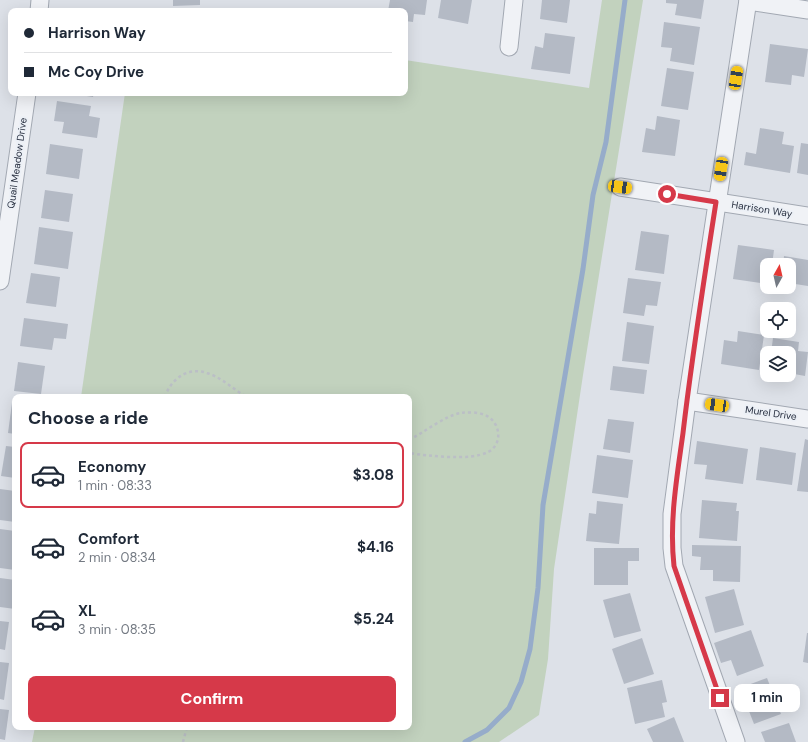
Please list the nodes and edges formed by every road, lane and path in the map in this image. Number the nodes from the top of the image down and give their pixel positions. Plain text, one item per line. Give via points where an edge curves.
1 (514, 0) edge
2 (748, 0) edge
3 (808, 10) edge
4 (509, 47) dead end
5 (27, 96) edge
6 (620, 187) dead end
7 (716, 202) junction
8 (808, 216) edge
9 (0, 282) edge
10 (166, 394) edge
11 (243, 394) edge
12 (687, 401) junction
13 (808, 419) edge
14 (412, 438) edge
15 (412, 453) edge
16 (186, 730) edge
17 (183, 742) edge
18 (736, 742) edge

1 - 4 street
2 - 3 street
2 - 7 street
5 - 9 street, Quail Meadow Drive
6 - 7 street, Harrison Way
7 - 8 street, Harrison Way
7 - 12 street
10 - 11 path via 168,387 178,377 192,372 206,372
12 - 13 street, Murel Drive
12 - 18 street via 672,514 674,566
14 - 15 path via 459,413 485,415 495,422 498,431 498,441 490,451 476,456
16 - 17 path

